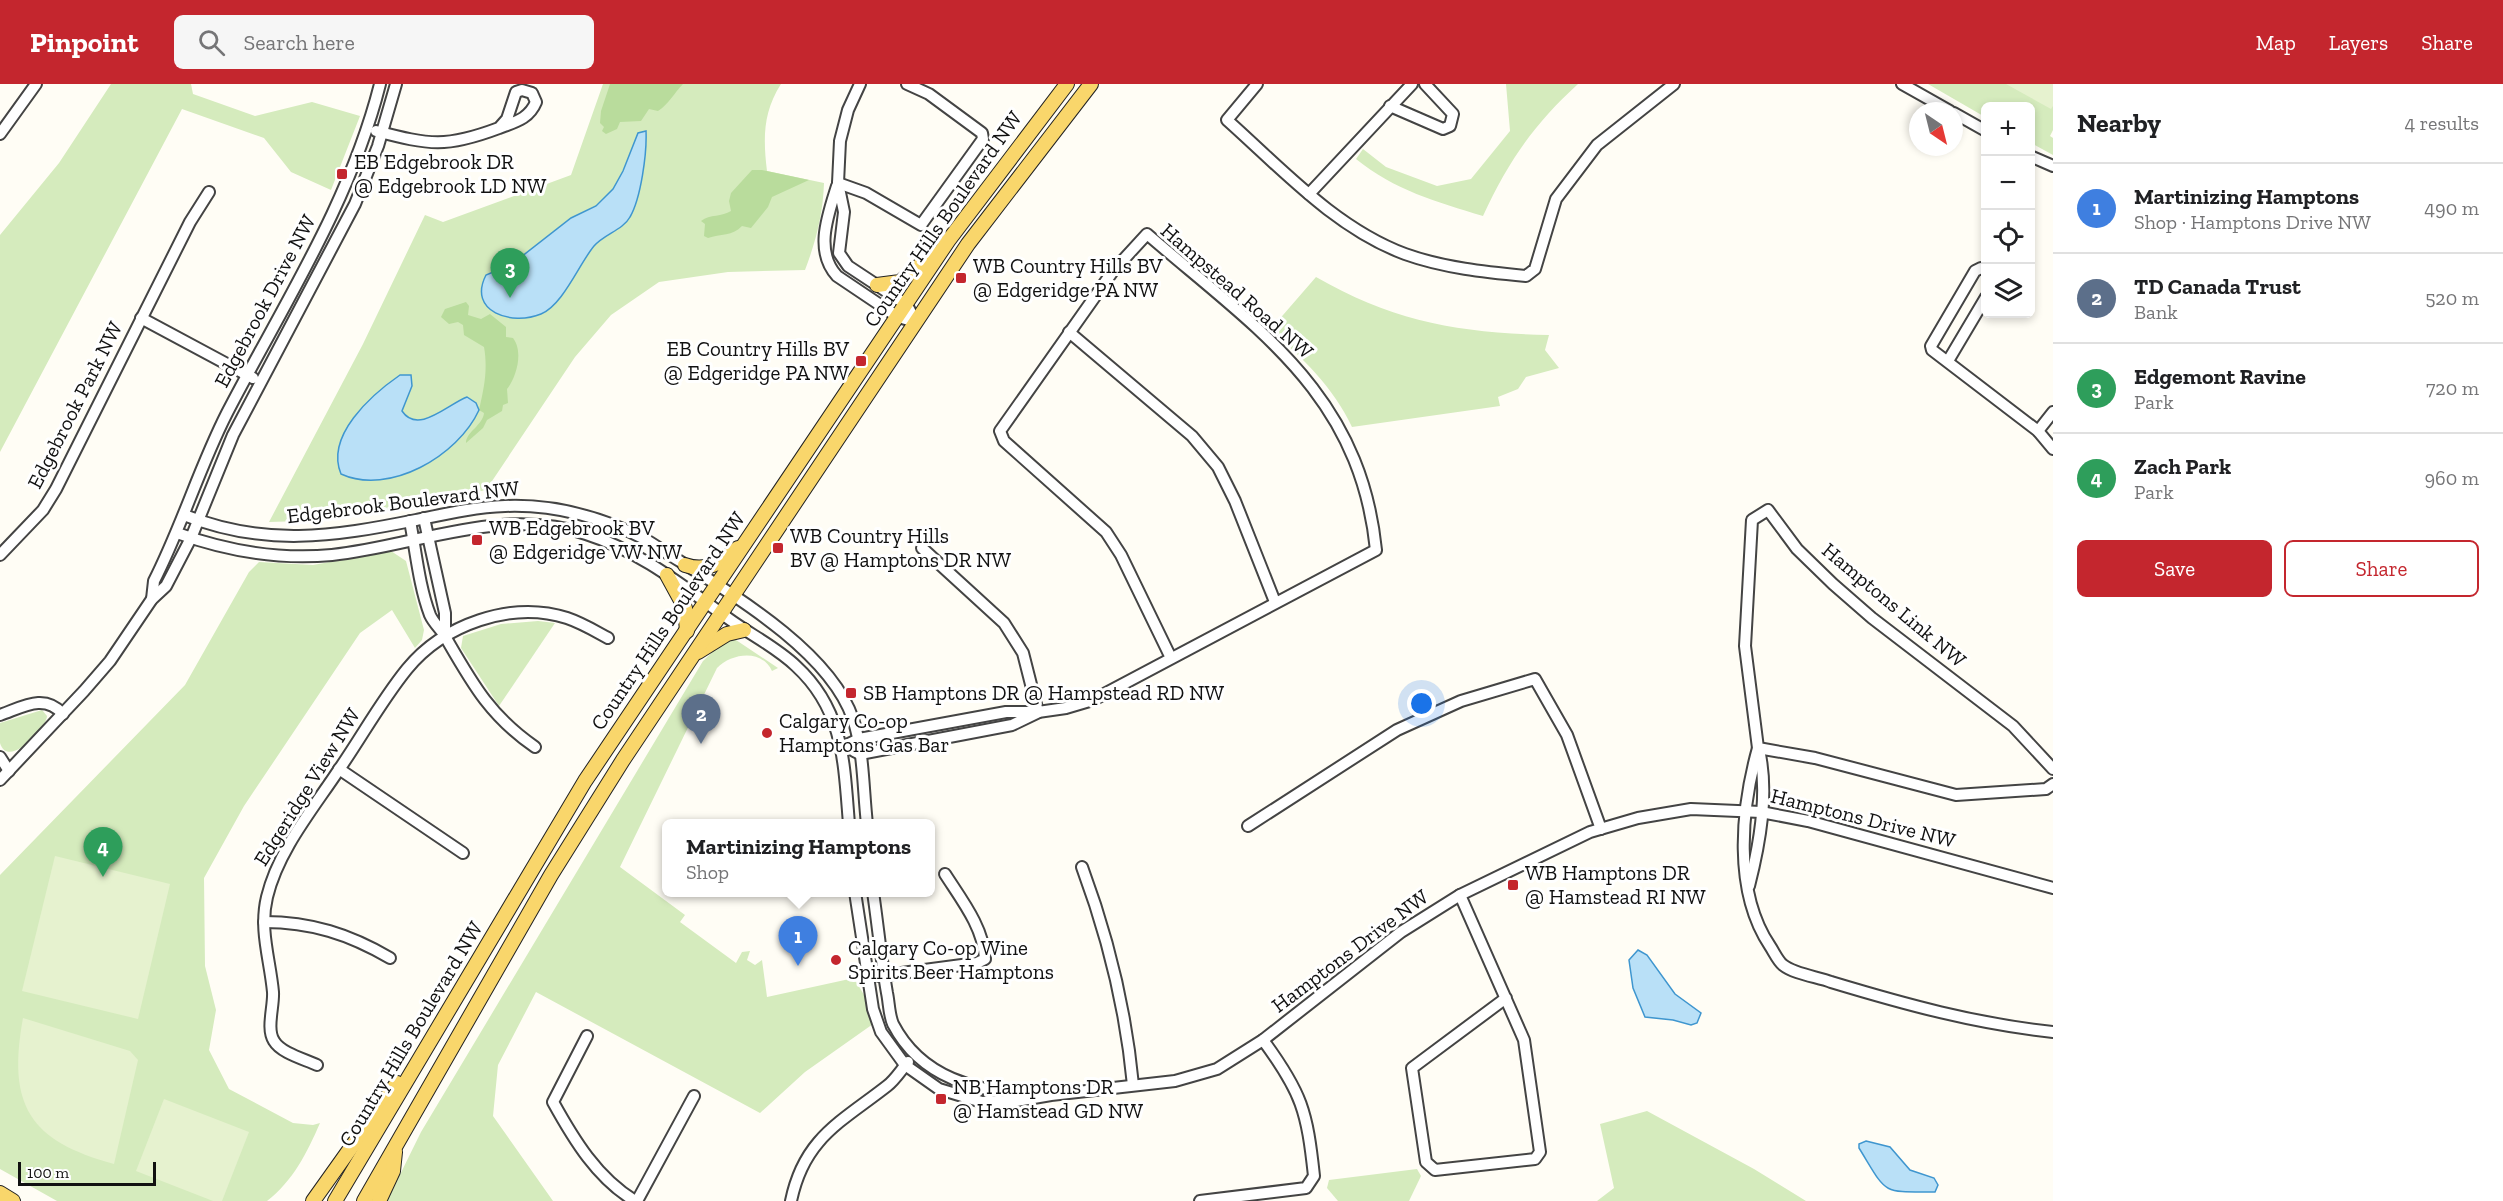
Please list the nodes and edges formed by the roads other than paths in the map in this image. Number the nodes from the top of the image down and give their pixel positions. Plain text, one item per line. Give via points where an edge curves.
1 (36, 84) edge
2 (380, 84) edge
3 (396, 84) edge
4 (860, 84) edge
5 (907, 84) edge
6 (1067, 84) edge
7 (1091, 84) edge
8 (1257, 84) edge
9 (1412, 84) edge
10 (1425, 84) edge
11 (1674, 84) edge
12 (1902, 84) edge
13 (1934, 102) edge
14 (1390, 106) junction
15 (1963, 118) edge
16 (368, 128) junction
17 (499, 128) dead end
18 (1981, 128) edge
19 (382, 132) junction
20 (0, 134) edge
21 (2035, 158) edge
22 (2053, 166) edge
23 (838, 183) junction
24 (209, 192) dead end
25 (1309, 194) junction
26 (948, 241) junction
27 (1981, 268) edge
28 (877, 285) junction
29 (907, 305) junction
30 (1981, 306) edge
31 (898, 317) junction
32 (141, 318) junction
33 (916, 322) junction
34 (1069, 332) junction
35 (1948, 362) junction
36 (247, 376) junction
37 (261, 383) junction
38 (2053, 412) edge
39 (2038, 431) junction
40 (2053, 449) edge
41 (184, 515) junction
42 (424, 518) junction
43 (410, 521) junction
44 (194, 529) junction
45 (177, 533) junction
46 (428, 536) junction
47 (414, 539) junction
48 (749, 540) junction
49 (922, 548) dead end
50 (0, 555) edge
51 (685, 565) junction
52 (667, 575) junction
53 (717, 587) junction
54 (732, 597) junction
55 (152, 599) junction
56 (707, 602) junction
57 (1275, 602) junction
58 (721, 614) junction
59 (744, 630) junction
60 (687, 632) junction
61 (445, 636) junction
62 (608, 638) dead end
63 (692, 657) junction
64 (1171, 658) junction
65 (1038, 712) junction
66 (63, 714) junction
67 (0, 715) edge
68 (859, 739) junction
69 (535, 747) dead end
70 (843, 747) junction
71 (1758, 748) junction
72 (860, 754) junction
73 (0, 757) edge
74 (339, 769) junction
75 (2053, 769) edge
76 (9, 771) junction
77 (0, 780) edge
78 (2053, 784) edge
79 (1747, 810) junction
80 (1761, 812) junction
81 (849, 819) edge
82 (866, 819) edge
83 (1248, 826) dead end
84 (1601, 829) junction
85 (462, 853) dead end
86 (1082, 867) dead end
87 (945, 874) dead end
88 (2053, 888) edge
89 (1747, 894) junction
90 (1460, 895) junction
91 (856, 897) edge
92 (874, 897) edge
93 (264, 922) junction
94 (390, 958) dead end
95 (884, 975) junction
96 (869, 977) junction
97 (1506, 998) junction
98 (2053, 1032) edge
99 (587, 1036) dead end
100 (433, 1040) junction
101 (1263, 1040) junction
102 (914, 1055) junction
103 (317, 1065) dead end
104 (905, 1065) junction
105 (1133, 1085) junction
106 (1051, 1095) junction
107 (694, 1096) dead end
108 (395, 1145) junction
109 (0, 1193) edge
110 (13, 1201) edge
111 (313, 1201) edge
112 (335, 1201) edge
113 (364, 1201) edge
114 (379, 1201) edge
115 (636, 1201) edge
116 (791, 1201) edge
117 (1200, 1201) edge

1 - 20 street
2 - 16 street, Edgebrook Drive NW
3 - 19 street, Edgebrook Drive NW
4 - 23 street via 845,122
5 - 23 street via 938,101 982,133 983,139 921,225 866,193
6 - 26 main road, Country Hills Boulevard NW
7 - 33 main road, Country Hills Boulevard NW via 994,209
8 - 25 street via 1227,120
9 - 14 street
10 - 14 street via 1453,114 1450,126 1443,129
11 - 25 street via 1597,145 1556,199 1535,270 1526,276 1460,269 1404,254 1353,227
12 - 13 street
14 - 25 street
15 - 18 street
16 - 19 street
16 - 36 street, Edgebrook Drive NW via 333,216
17 - 19 street via 446,143 423,143
19 - 37 street, Edgebrook Drive NW via 344,227
21 - 22 street
23 - 28 street via 844,212 840,256
23 - 31 street via 824,249 827,263 837,276
24 - 32 street
26 - 28 main road via 900,282
26 - 29 main road, Country Hills Boulevard NW
27 - 35 street via 1975,271 1931,345
28 - 29 street
29 - 31 main road, Country Hills Boulevard NW
29 - 33 street
30 - 35 street
31 - 33 street
31 - 48 main road, Country Hills Boulevard NW
32 - 36 street, Edgebrook Park NW
32 - 50 street, Edgebrook Park NW via 56,489 36,518
33 - 54 main road, Country Hills Boulevard NW
34 - 57 street via 1192,436 1218,467
34 - 57 street, Hampstead Road NW via 1113,271 1147,234 1264,335 1302,372 1325,402 1359,470 1372,510 1376,550
34 - 64 street, Hampstead Road NW via 1000,431 1004,441 1106,532
35 - 39 street
36 - 37 street, Edgebrook Park NW
36 - 41 street, Edgebrook Drive NW via 211,447
37 - 44 street, Edgebrook Drive NW via 233,435
38 - 39 street
39 - 40 street
41 - 44 street, Edgebrook Boulevard NW
41 - 45 street, Edgebrook Drive NW
42 - 43 street, Edgebrook Boulevard NW
42 - 46 street
42 - 51 street, Edgebrook Boulevard NW via 504,506 564,509 627,530
43 - 44 street, Edgebrook Boulevard NW via 298,538
43 - 47 street
44 - 45 street, Edgebrook Boulevard NW
44 - 47 street, Edgebrook Boulevard NW via 251,553 298,556 333,555
44 - 55 street via 166,586
45 - 55 street via 154,581
46 - 47 street, Edgebrook Boulevard NW
46 - 52 street, Edgebrook Boulevard NW via 496,525 555,527 614,544
46 - 61 street via 445,613
47 - 61 street via 431,617
48 - 51 main road via 710,567
48 - 53 main road, Country Hills Boulevard NW
49 - 65 street via 1004,623 1023,653
51 - 53 street, Edgebrook Boulevard NW
52 - 56 street, Edgebrook Boulevard NW
52 - 60 main road via 685,608
53 - 54 street
53 - 56 main road, Country Hills Boulevard NW
54 - 58 main road, Country Hills Boulevard NW
54 - 68 street via 809,654 844,700
55 - 66 street via 110,661
56 - 58 street
56 - 60 main road, Country Hills Boulevard NW
57 - 64 street, Hampstead Road NW
58 - 59 street
58 - 63 main road, Country Hills Boulevard NW
59 - 63 main road via 727,634
59 - 70 street via 796,666 816,688 829,708
60 - 100 main road, Country Hills Boulevard NW via 585,781
61 - 62 street, Edgeridge View NW via 488,618 533,613 566,618
61 - 69 street via 460,667 486,702 509,728
61 - 74 street, Edgeridge View NW via 407,669
63 - 108 main road, Country Hills Boulevard NW via 585,819
64 - 65 street, Hampstead Road NW via 1093,700
65 - 68 street, Hampstead Road NW via 1006,712
65 - 72 street, Hampstead Road NW via 1012,725
66 - 67 street via 50,702 43,702
66 - 76 street
68 - 70 street, Hampstead Road NW
68 - 72 street
70 - 72 street
70 - 81 street
71 - 75 street, Hamptons Link NW via 1745,634 1752,520 1768,510 1797,549 1833,584 2013,726
71 - 78 street via 1815,758 1956,795 2046,789
71 - 79 street, Hamptons Link NW via 1748,782
71 - 80 street, Hamptons Link NW via 1765,776
72 - 82 street
73 - 76 street
74 - 85 street
74 - 93 street, Edgeridge View NW via 281,859 270,884
76 - 77 street
79 - 80 street, Hamptons Drive NW
79 - 84 street, Hamptons Drive NW via 1691,809
79 - 89 street, Hamptons Link NW
80 - 88 street, Hamptons Drive NW via 1808,821
80 - 89 street, Hamptons Link NW
83 - 84 street via 1397,730 1461,701 1535,679 1568,735
84 - 90 street, Hamptons Drive NW via 1534,857
86 - 105 street via 1095,902 1128,1032
87 - 95 street via 972,919 985,946 986,959
89 - 98 street, Hamptons Link NW via 1761,933 1784,966 1914,1007 2006,1027
90 - 97 street
90 - 101 street, Hamptons Drive NW via 1401,932
91 - 96 street, Hamptons Drive NW
92 - 95 street, Hamptons Drive NW
93 - 94 street via 329,929
93 - 103 street, Edgeridge View NW via 273,991 272,1038 280,1048
95 - 96 street
95 - 102 street, Hamptons Drive NW via 892,1022
96 - 104 street, Hamptons Drive NW via 881,1032
97 - 97 street via 1524,1040 1540,1152 1535,1159 1435,1170 1426,1162 1412,1068
99 - 115 street via 553,1102 601,1176
100 - 111 main road via 407,1068
100 - 112 main road, Country Hills Boulevard NW
101 - 105 street, Hamptons Drive NW via 1216,1069 1175,1081
101 - 117 street via 1292,1080 1304,1106 1314,1176 1306,1188
102 - 104 street
102 - 106 street, Hamptons Drive NW via 965,1085 999,1092
104 - 106 street, Hamptons Drive NW via 939,1089 982,1102
104 - 116 street via 888,1085 837,1122 810,1151
105 - 106 street, Hamptons Drive NW
107 - 115 street
108 - 113 main road, Country Hills Boulevard NW
108 - 114 main road via 393,1171
109 - 110 main road

